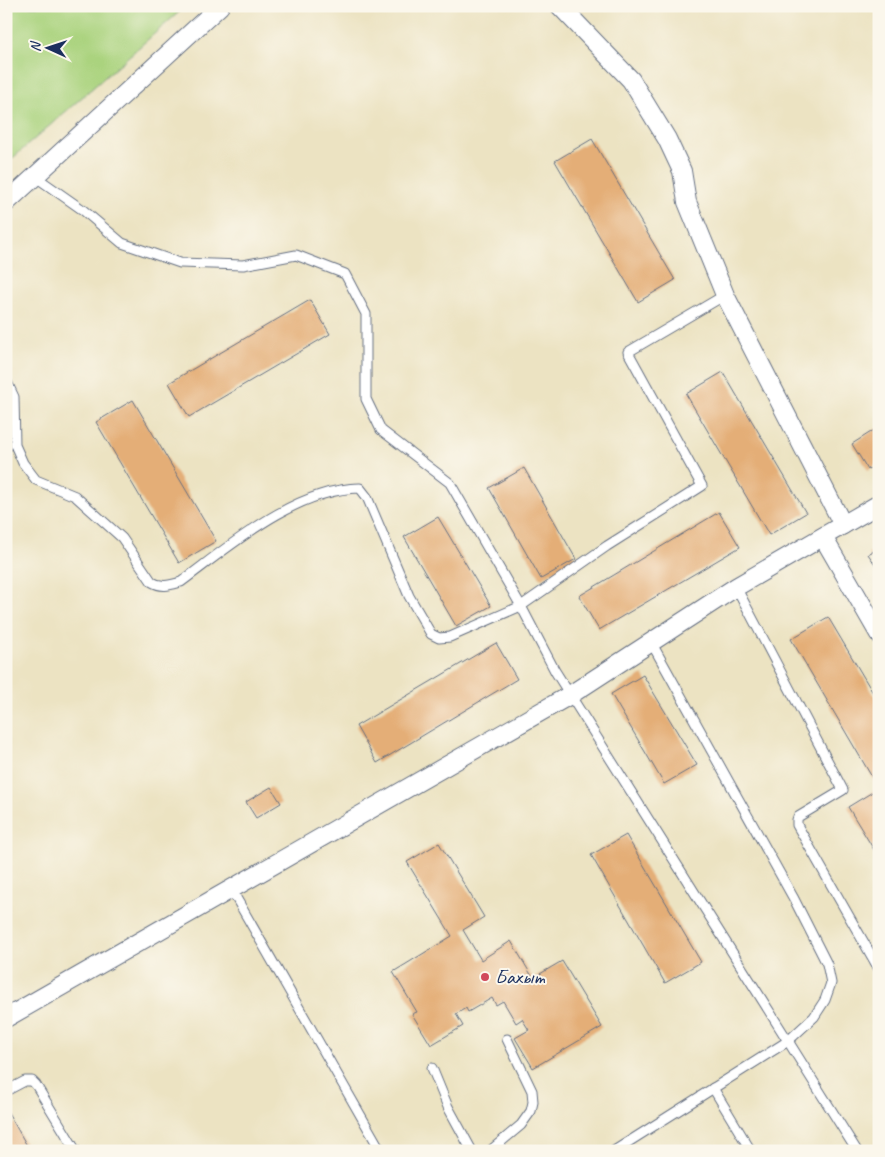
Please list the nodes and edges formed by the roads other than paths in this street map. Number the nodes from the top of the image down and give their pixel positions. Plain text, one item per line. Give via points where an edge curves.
1 (220, 6) edge
2 (560, 6) edge
3 (36, 177) junction
4 (6, 203) edge
5 (725, 295) junction
6 (6, 380) edge
7 (879, 504) edge
8 (843, 525) junction
9 (823, 536) junction
10 (736, 587) junction
11 (521, 606) junction
12 (879, 634) edge
13 (651, 642) junction
14 (570, 695) junction
15 (231, 889) junction
16 (879, 969) edge
17 (6, 1018) edge
18 (507, 1039) dead end
19 (788, 1041) junction
20 (432, 1068) dead end
21 (713, 1088) junction
22 (6, 1091) edge
23 (76, 1151) edge
24 (381, 1151) edge
25 (472, 1151) edge
26 (490, 1151) edge
27 (614, 1151) edge
28 (751, 1151) edge
29 (857, 1151) edge

1 - 3 street
2 - 5 street via 631,80 667,140 682,171 687,202
3 - 4 street
3 - 11 lane via 122,243 180,263 243,265 296,255 345,274 366,314 366,399 381,430 450,483
5 - 8 street
5 - 11 lane via 628,352 702,486
6 - 11 lane via 14,397 15,445 23,463 36,480 76,496 122,538 157,585 180,582 264,521 280,513 310,499 360,488 367,497 409,596 431,634 438,638 450,637
7 - 8 street
8 - 9 street
9 - 10 street
9 - 12 street
10 - 13 street
10 - 16 lane via 843,790 798,817 797,825
11 - 14 lane
13 - 14 street
13 - 19 lane via 827,964 831,983 825,1000 814,1017
14 - 15 street
14 - 19 lane
15 - 17 street
15 - 24 lane
18 - 26 lane via 532,1091 533,1102 521,1125
19 - 21 lane
19 - 29 lane
20 - 25 lane via 448,1107
21 - 27 lane
21 - 28 lane
22 - 23 lane via 25,1081 32,1081

